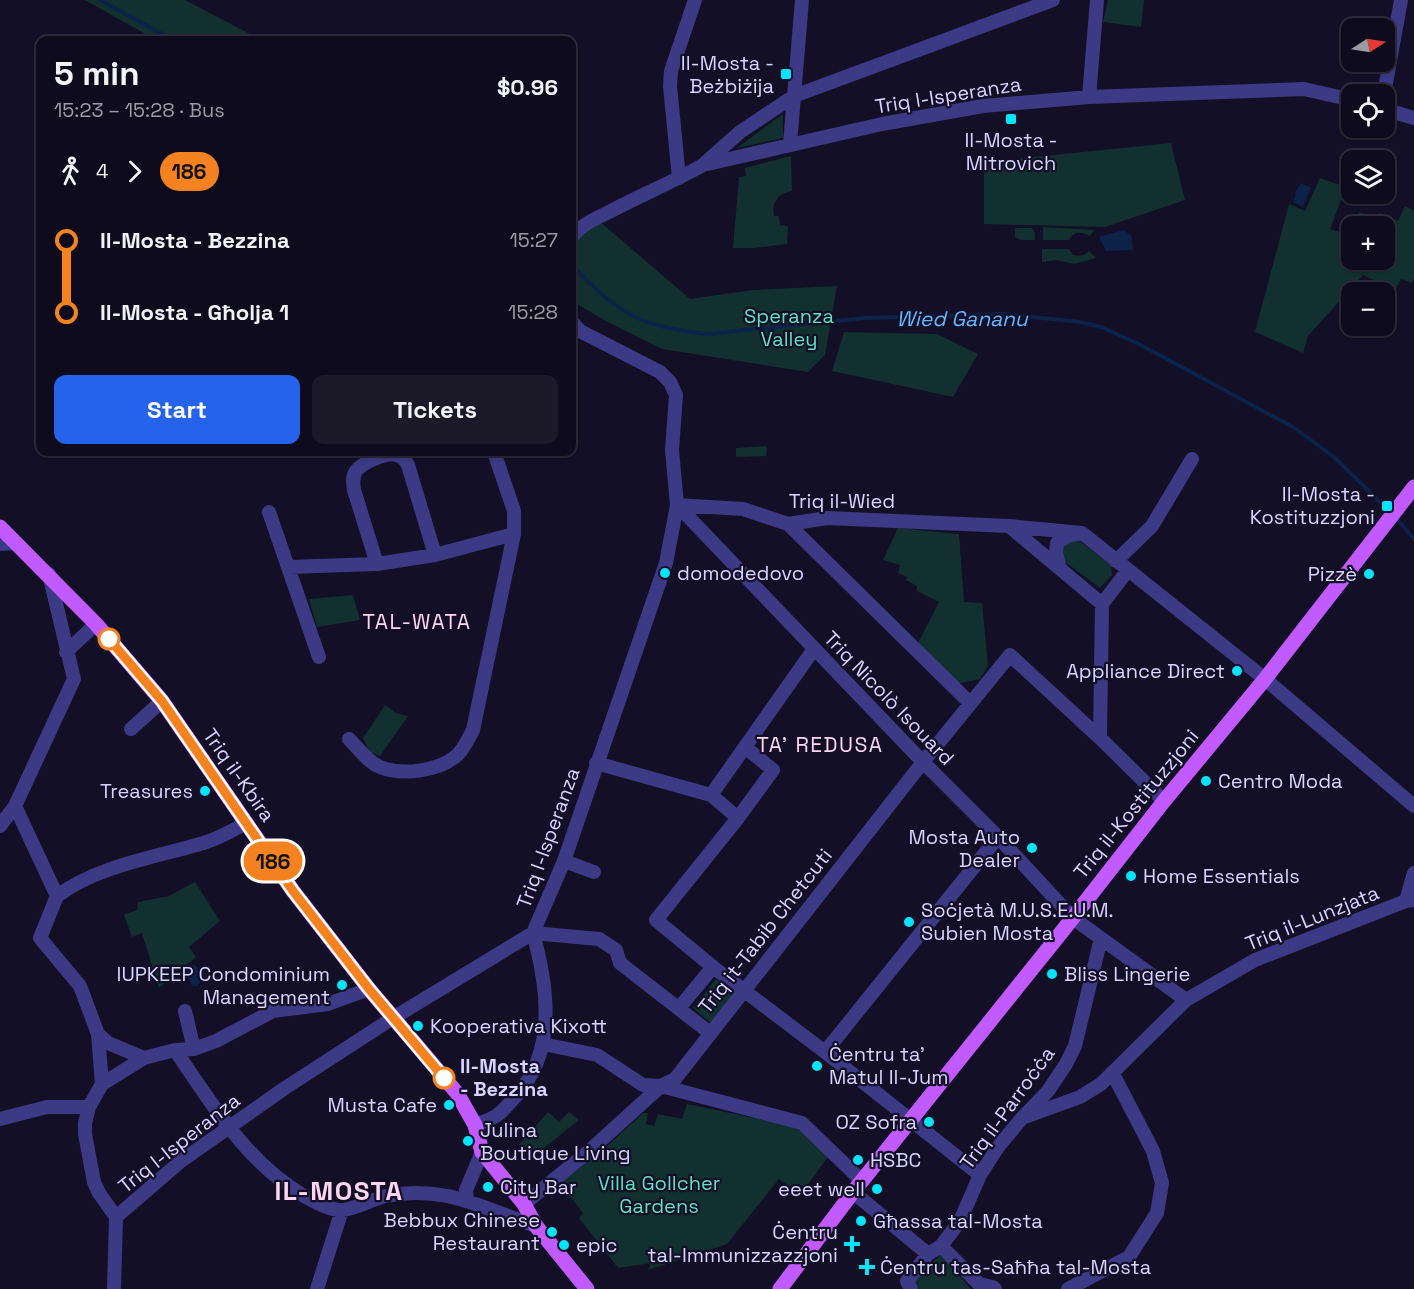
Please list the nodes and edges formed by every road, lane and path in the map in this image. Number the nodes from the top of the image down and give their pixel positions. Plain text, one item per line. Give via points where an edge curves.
1 (696, 0) edge
2 (802, 0) edge
3 (1053, 0) edge
4 (1097, 0) edge
5 (1401, 0) edge
6 (1386, 84) edge
7 (794, 96) junction
8 (1089, 97) junction
9 (1341, 97) edge
10 (1395, 112) edge
11 (1414, 118) edge
12 (790, 144) junction
13 (703, 165) junction
14 (679, 178) junction
15 (576, 231) edge
16 (576, 326) edge
17 (385, 456) edge
18 (399, 456) edge
19 (495, 456) edge
20 (1192, 459) dead end
21 (1414, 487) edge
22 (677, 505) junction
23 (269, 512) dead end
24 (788, 524) junction
25 (1009, 526) junction
26 (0, 527) edge
27 (1082, 533) junction
28 (514, 534) junction
29 (16, 543) junction
30 (0, 544) edge
31 (435, 555) junction
32 (377, 564) junction
33 (1122, 566) junction
34 (288, 567) junction
35 (1060, 569) junction
36 (49, 574) junction
37 (1102, 604) junction
38 (96, 624) junction
39 (814, 649) junction
40 (66, 651) junction
41 (319, 657) dead end
42 (1265, 679) junction
43 (162, 701) junction
44 (970, 703) junction
45 (130, 729) dead end
46 (1100, 738) junction
47 (349, 739) dead end
48 (745, 747) junction
49 (923, 762) junction
50 (596, 763) junction
51 (711, 795) junction
52 (1164, 801) junction
53 (15, 806) junction
54 (1414, 806) edge
55 (738, 818) junction
56 (246, 823) junction
57 (0, 826) edge
58 (998, 837) junction
59 (564, 861) junction
60 (594, 872) dead end
61 (1414, 873) edge
62 (57, 896) junction
63 (1410, 901) edge
64 (1073, 918) junction
65 (533, 933) junction
66 (1101, 938) junction
67 (712, 967) junction
68 (369, 989) junction
69 (743, 990) junction
70 (1186, 1000) junction
71 (679, 1008) junction
72 (184, 1011) dead end
73 (393, 1018) junction
74 (710, 1033) junction
75 (98, 1034) junction
76 (543, 1044) junction
77 (194, 1049) junction
78 (175, 1050) junction
79 (825, 1052) junction
80 (144, 1058) junction
81 (1113, 1074) junction
82 (102, 1084) junction
83 (661, 1086) junction
84 (89, 1107) junction
85 (1022, 1118) junction
86 (0, 1119) edge
87 (911, 1121) junction
88 (475, 1125) junction
89 (228, 1127) junction
90 (482, 1152) junction
91 (980, 1175) junction
92 (858, 1186) junction
93 (466, 1199) junction
94 (524, 1204) junction
95 (342, 1210) junction
96 (116, 1217) junction
97 (536, 1226) junction
98 (941, 1246) junction
99 (928, 1254) junction
100 (909, 1285) edge
101 (114, 1289) edge
102 (317, 1289) edge
103 (588, 1289) edge
104 (780, 1289) edge
105 (995, 1289) edge
106 (1068, 1289) edge

1 - 14 street via 671,71
2 - 7 street
3 - 7 street
4 - 8 street
5 - 6 street
7 - 12 street
7 - 13 street via 740,132
8 - 9 street, Triq l-Isperanza via 1304,89
8 - 12 street, Triq l-Isperanza via 983,106
10 - 11 street
12 - 13 street, Triq l-Isperanza
13 - 14 street, Triq l-Isperanza
14 - 15 street, Triq l-Isperanza
16 - 22 street, Triq l-Isperanza via 670,381 676,395 672,450
17 - 32 street via 364,465 353,480
18 - 31 street via 408,465
19 - 28 street via 514,511
20 - 33 street via 1152,526
21 - 42 main road, Triq il-Kostituzzjoni
22 - 24 street, Triq il-Wied via 743,509
22 - 39 street, Triq Nicolò Isouard
22 - 50 street, Triq l-Isperanza via 662,577
23 - 34 street
24 - 25 street, Triq il-Wied via 827,518
24 - 44 street
25 - 27 street, Triq il-Wied
25 - 35 street
26 - 29 main road, Triq il-Kbira
27 - 33 street
27 - 35 street via 1057,543
28 - 31 street
28 - 47 street via 473,729 466,745 455,757 436,766 396,772 378,767
29 - 30 street
29 - 36 main road, Triq il-Kbira
31 - 32 street
32 - 34 street
33 - 37 street
33 - 42 street
34 - 41 street
35 - 37 street
36 - 38 main road, Triq il-Kbira
36 - 40 street
37 - 46 street
38 - 40 street
38 - 43 main road, Triq il-Kbira
39 - 48 street
39 - 49 street, Triq Nicolò Isouard
40 - 53 street via 74,679
42 - 52 main road, Triq il-Kostituzzjoni
42 - 54 street
43 - 45 street
43 - 56 main road, Triq il-Kbira
44 - 46 street, Triq it-Tabib Chetcuti via 1010,655
44 - 49 street, Triq it-Tabib Chetcuti
46 - 52 street
48 - 51 street
48 - 55 street via 773,770
49 - 58 street, Triq Nicolò Isouard
49 - 69 street, Triq it-Tabib Chetcuti
50 - 51 street
50 - 59 street, Triq l-Isperanza
51 - 55 street
52 - 64 main road, Triq il-Kostituzzjoni
53 - 57 street
53 - 62 street
55 - 67 street via 656,920
56 - 62 street via 202,844 140,858 70,886
56 - 68 main road, Triq il-Kbira
58 - 64 street, Triq Nicolò Isouard
58 - 79 street
59 - 60 street
59 - 65 street, Triq l-Isperanza
61 - 63 street
62 - 75 street via 40,938 80,986
63 - 70 street, Triq il-Lunzjata via 1255,960
64 - 66 street, Triq Nicolò Isouard
64 - 87 main road, Triq il-Kostituzzjoni
65 - 71 street via 599,939 616,950 620,963
65 - 73 street, Triq l-Isperanza
65 - 76 street via 546,985
66 - 70 street, Triq Nicolò Isouard
66 - 85 street, Triq il-Parroċċa via 1075,1046 1048,1091
67 - 69 street
67 - 71 street, Triq it-Tabib Chetcuti
68 - 73 main road, Triq il-Kbira
68 - 77 street via 328,1004 273,1011
69 - 74 street, Triq it-Tabib Chetcuti
69 - 79 street
70 - 81 street, Triq il-Lunzjata
71 - 74 street
72 - 77 street
73 - 88 main road, Triq il-Kbira via 457,1093
73 - 89 street, Triq l-Isperanza
74 - 83 street, Triq it-Tabib Chetcuti via 675,1079
75 - 80 street via 108,1043
75 - 82 street
76 - 83 street via 597,1055 643,1085
76 - 88 street via 523,1088 498,1115
77 - 78 street
78 - 80 street
78 - 89 street
79 - 87 street
80 - 82 street
81 - 85 street, Triq il-Lunzjata via 1080,1097
81 - 106 street via 1153,1151 1162,1183 1157,1213 1129,1257
82 - 84 street
83 - 92 street via 802,1123
83 - 94 street, Triq it-Tabib Chetcuti
84 - 86 street via 47,1107
84 - 96 street via 85,1134 94,1182
85 - 91 street, Triq il-Parroċċa
87 - 91 street
87 - 92 main road, Triq il-Kostituzzjoni
88 - 90 main road, Triq il-Kbira
89 - 95 street via 275,1177 316,1203
89 - 96 street, Triq l-Isperanza via 166,1172
90 - 93 street
90 - 94 main road, Triq il-Kbira
91 - 98 street, Triq il-Parroċċa via 960,1221
92 - 99 street
92 - 104 main road, Triq il-Kostituzzjoni
93 - 95 street via 425,1192 386,1196
93 - 97 street
94 - 97 main road, Triq il-Kbira
95 - 102 street
96 - 101 street
97 - 103 main road, Triq il-Kbira
98 - 99 street, Triq il-Parroċċa
98 - 105 street via 979,1284
99 - 100 street, Triq il-Parroċċa

